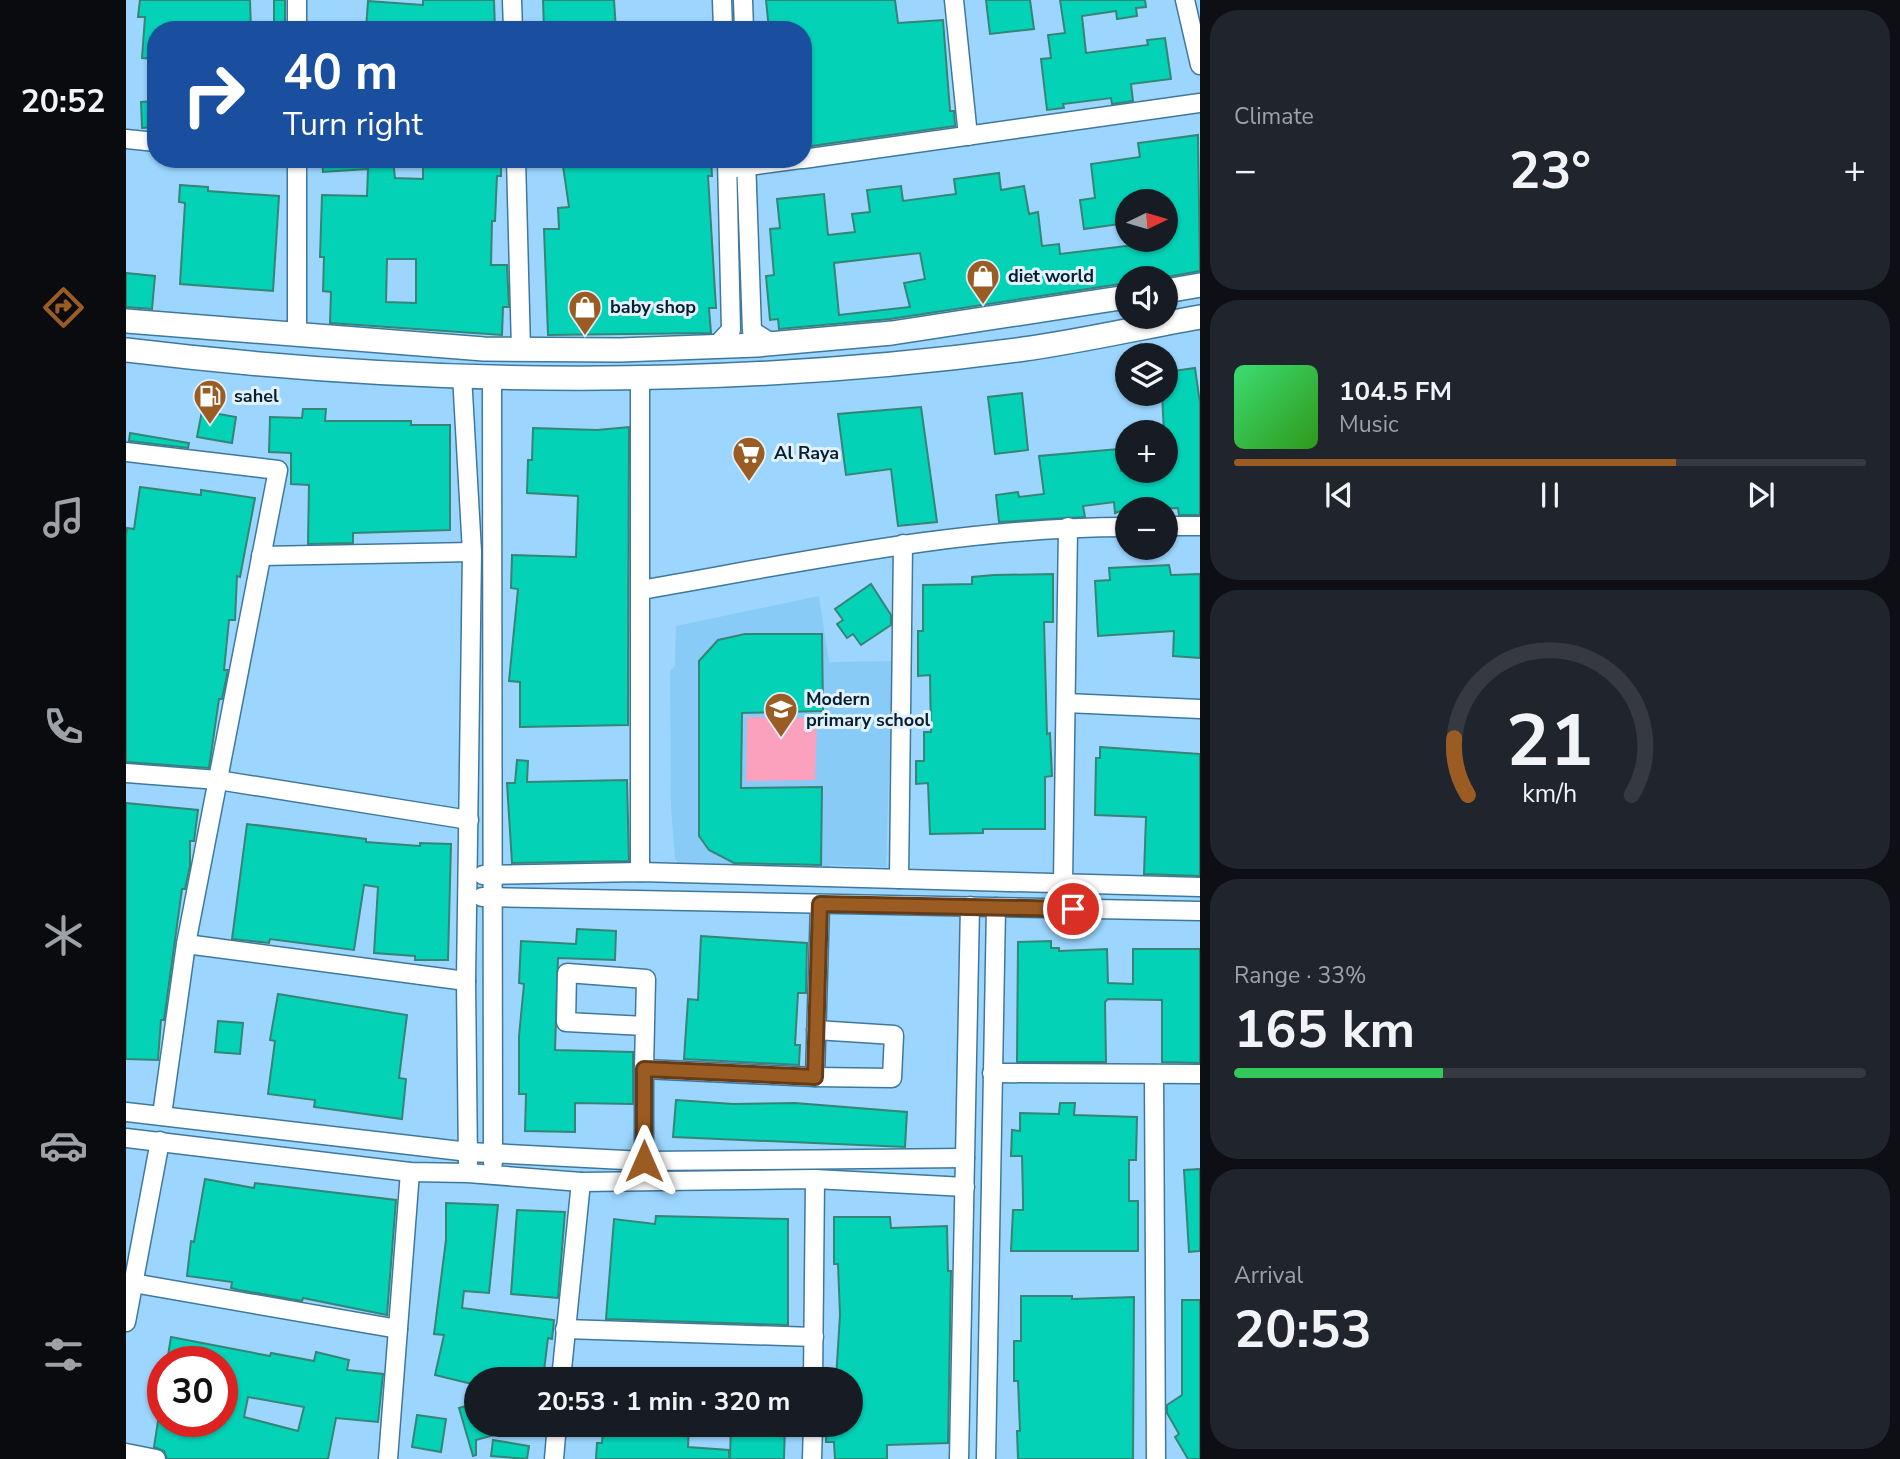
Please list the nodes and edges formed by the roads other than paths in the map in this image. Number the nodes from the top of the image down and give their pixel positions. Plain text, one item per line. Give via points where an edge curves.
1 (297, 0) edge
2 (512, 0) edge
3 (722, 0) edge
4 (743, 0) edge
5 (954, 0) edge
6 (1185, 0) edge
7 (297, 21) edge
8 (513, 21) edge
9 (723, 21) edge
10 (744, 21) edge
11 (1200, 65) edge
12 (1200, 103) edge
13 (968, 136) junction
14 (126, 139) edge
15 (147, 141) edge
16 (812, 157) edge
17 (297, 168) edge
18 (516, 168) edge
19 (727, 168) edge
20 (746, 168) edge
21 (1200, 285) edge
22 (1178, 289) edge
23 (1115, 299) edge
24 (1200, 317) edge
25 (126, 321) edge
26 (297, 335) junction
27 (773, 344) junction
28 (715, 347) junction
29 (521, 349) junction
30 (126, 350) edge
31 (462, 376) junction
32 (640, 376) junction
33 (492, 377) junction
34 (126, 452) edge
35 (1178, 526) edge
36 (1200, 526) edge
37 (1068, 527) junction
38 (1115, 527) edge
39 (903, 544) junction
40 (472, 552) junction
41 (261, 556) junction
42 (641, 590) junction
43 (1066, 703) junction
44 (1200, 709) edge
45 (126, 773) edge
46 (218, 780) junction
47 (469, 820) junction
48 (640, 872) junction
49 (495, 875) junction
50 (468, 876) junction
51 (899, 879) junction
52 (1063, 883) junction
53 (1200, 887) edge
54 (494, 897) junction
55 (468, 898) junction
56 (820, 904) junction
57 (970, 906) junction
58 (996, 907) junction
59 (1200, 911) edge
60 (186, 944) junction
61 (466, 981) junction
62 (645, 1026) junction
63 (816, 1030) junction
64 (644, 1069) junction
65 (992, 1073) junction
66 (1154, 1074) junction
67 (1200, 1074) edge
68 (815, 1077) junction
69 (126, 1112) edge
70 (162, 1115) junction
71 (126, 1138) edge
72 (160, 1141) junction
73 (469, 1152) junction
74 (494, 1152) junction
75 (965, 1158) junction
76 (644, 1161) junction
77 (410, 1172) junction
78 (468, 1173) junction
79 (493, 1177) junction
80 (815, 1179) junction
81 (581, 1182) junction
82 (965, 1187) junction
83 (133, 1283) junction
84 (126, 1322) edge
85 (398, 1329) junction
86 (565, 1329) junction
87 (814, 1337) junction
88 (562, 1367) edge
89 (813, 1367) edge
90 (556, 1437) edge
91 (813, 1437) edge
92 (126, 1453) edge
93 (156, 1459) edge
94 (388, 1459) edge
95 (554, 1459) edge
96 (812, 1459) edge
97 (959, 1459) edge
98 (986, 1459) edge
99 (1156, 1459) edge

1 - 7 street
2 - 8 street
3 - 9 street
4 - 10 street
5 - 13 street
6 - 11 street
12 - 13 street
13 - 16 street
14 - 15 street
17 - 26 street
18 - 29 street
19 - 28 street via 731,330
20 - 27 street via 752,331
21 - 22 main road
23 - 27 main road via 892,333
24 - 32 main road via 1025,348 889,363 758,374
25 - 26 main road
26 - 29 main road
27 - 28 main road
28 - 29 main road
30 - 31 main road via 208,360
31 - 33 main road
31 - 40 street
32 - 33 main road
32 - 42 street
33 - 49 street
34 - 41 street via 278,470
35 - 36 street
37 - 38 street
37 - 39 street
37 - 43 street
39 - 42 street
39 - 51 street
40 - 41 street
40 - 47 street
41 - 46 street
42 - 48 street
43 - 44 street
43 - 52 street
45 - 46 street
46 - 47 street
46 - 60 street
47 - 50 street
48 - 49 street
48 - 51 street
49 - 50 street
49 - 54 street
50 - 55 street
51 - 52 street
52 - 53 street
54 - 55 street
54 - 56 street
54 - 74 street
55 - 61 street
56 - 57 street
56 - 63 street
57 - 58 street
57 - 75 street
58 - 59 street
58 - 65 street
60 - 61 street
60 - 70 street
61 - 73 street
62 - 62 street via 646,979 567,973 566,1022
62 - 64 street
63 - 68 street
63 - 68 street via 894,1035 892,1078
64 - 68 street
64 - 76 street
65 - 66 street
65 - 98 street
66 - 67 street
66 - 99 street
69 - 70 street
70 - 73 street
71 - 72 street
72 - 77 street
72 - 83 street
73 - 74 street
73 - 78 street
74 - 76 street
74 - 79 street
75 - 76 street
75 - 82 street
77 - 78 street
77 - 85 street
78 - 79 street
79 - 81 street
80 - 81 street
80 - 82 street
80 - 87 street
81 - 86 street
82 - 97 street
83 - 84 street
83 - 85 street
85 - 94 street
86 - 87 street
86 - 88 street
87 - 89 street
90 - 95 street
91 - 96 street
92 - 93 street

